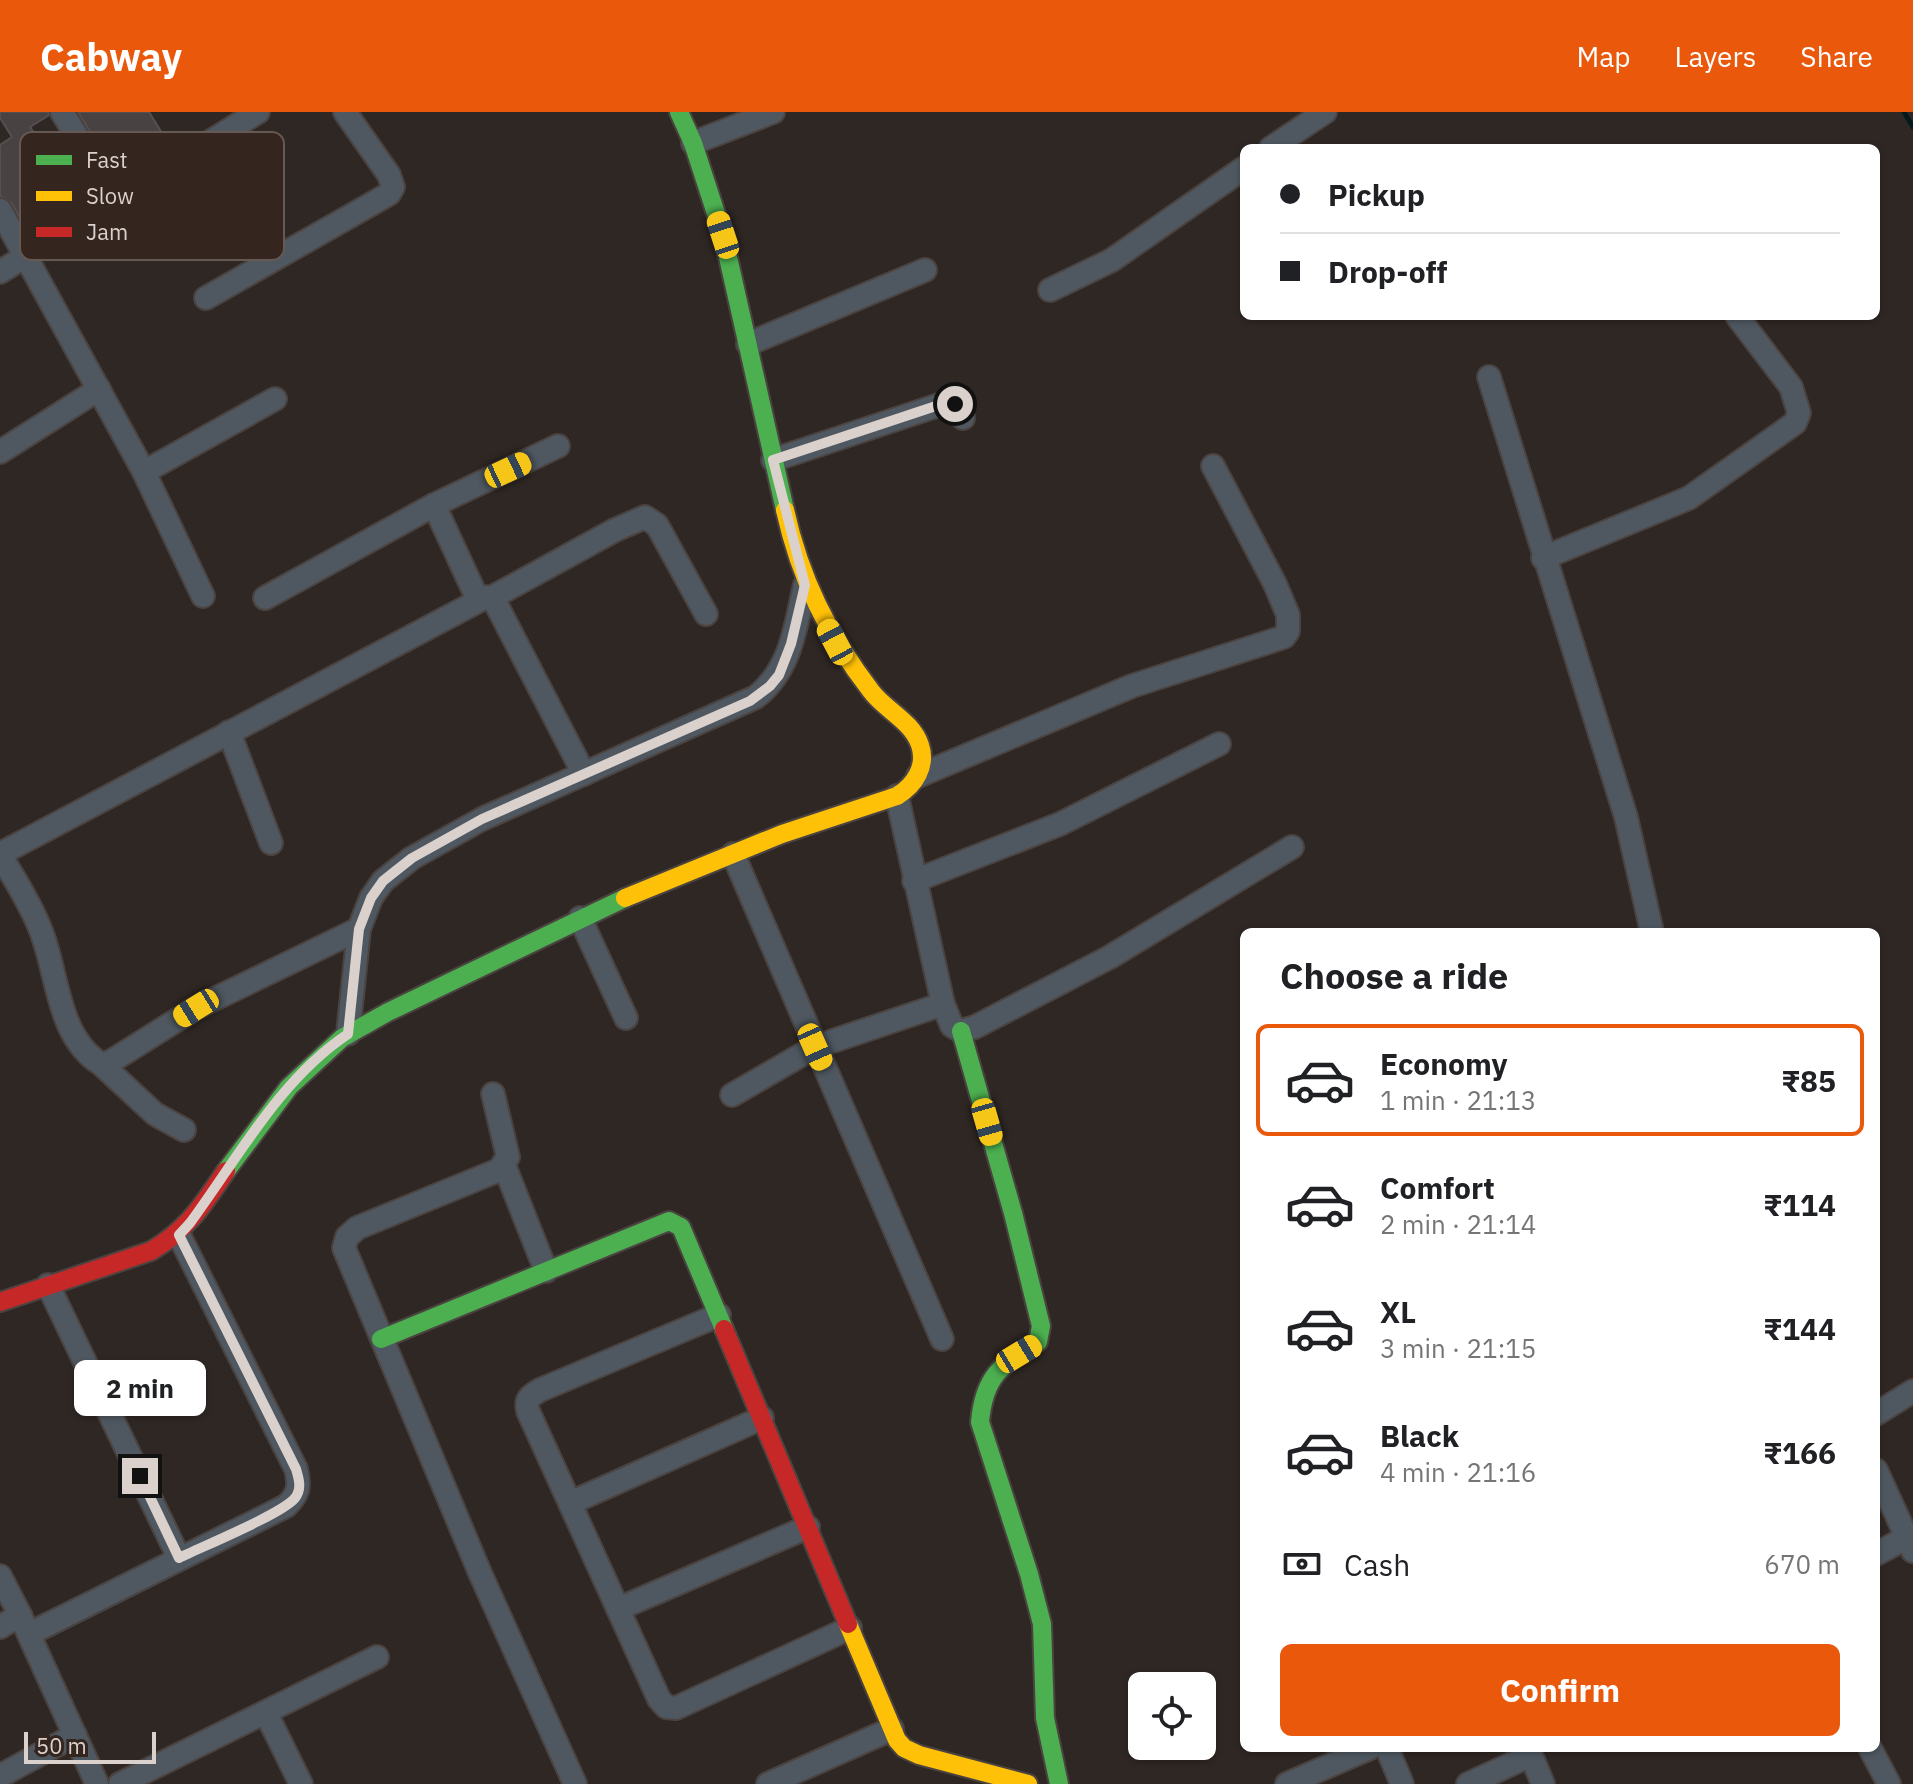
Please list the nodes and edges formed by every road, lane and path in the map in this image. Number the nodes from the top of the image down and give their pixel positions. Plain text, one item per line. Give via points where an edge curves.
1 (62, 112) edge
2 (258, 112) edge
3 (345, 112) edge
4 (679, 112) edge
5 (773, 112) edge
6 (1325, 112) edge
7 (74, 132) edge
8 (225, 132) edge
9 (693, 143) junction
10 (1277, 144) edge
11 (1240, 171) edge
12 (0, 210) edge
13 (20, 248) edge
14 (284, 254) edge
15 (20, 258) edge
16 (27, 260) edge
17 (273, 260) edge
18 (925, 270) dead end
19 (0, 272) edge
20 (1050, 290) dead end
21 (206, 298) dead end
22 (1740, 320) edge
23 (748, 344) junction
24 (1489, 377) dead end
25 (99, 389) junction
26 (275, 399) dead end
27 (963, 418) dead end
28 (558, 446) dead end
29 (0, 452) edge
30 (773, 460) junction
31 (1213, 466) dead end
32 (144, 472) junction
33 (434, 505) junction
34 (1543, 558) junction
35 (805, 585) junction
36 (203, 596) dead end
37 (265, 598) dead end
38 (484, 599) junction
39 (706, 614) dead end
40 (229, 732) junction
41 (1219, 744) dead end
42 (584, 774) junction
43 (918, 776) junction
44 (897, 796) junction
45 (271, 843) dead end
46 (1292, 847) dead end
47 (0, 854) edge
48 (733, 854) junction
49 (914, 881) junction
50 (580, 918) junction
51 (1651, 928) edge
52 (359, 929) junction
53 (943, 1004) junction
54 (626, 1018) dead end
55 (961, 1031) junction
56 (348, 1034) junction
57 (815, 1047) junction
58 (101, 1064) junction
59 (493, 1094) dead end
60 (732, 1095) dead end
61 (184, 1130) dead end
62 (504, 1165) junction
63 (179, 1235) junction
64 (546, 1271) junction
65 (48, 1285) junction
66 (0, 1302) edge
67 (719, 1315) junction
68 (381, 1339) junction
69 (942, 1339) dead end
70 (1913, 1391) edge
71 (1880, 1412) edge
72 (762, 1418) junction
73 (1880, 1479) edge
74 (570, 1503) junction
75 (808, 1527) junction
76 (1910, 1544) edge
77 (1880, 1553) edge
78 (179, 1558) junction
79 (0, 1576) edge
80 (618, 1609) junction
81 (25, 1625) junction
82 (0, 1627) edge
83 (850, 1628) junction
84 (377, 1657) dead end
85 (266, 1713) junction
86 (892, 1729) junction
87 (75, 1735) junction
88 (1361, 1752) edge
89 (1389, 1752) edge
90 (1529, 1752) edge
91 (1872, 1752) edge
92 (0, 1776) edge
93 (97, 1784) edge
94 (120, 1784) edge
95 (301, 1784) edge
96 (575, 1784) edge
97 (768, 1784) edge
98 (1028, 1784) edge
99 (1059, 1784) edge
100 (1287, 1784) edge
101 (1402, 1784) edge
102 (1470, 1784) edge
103 (1543, 1784) edge
104 (1889, 1784) edge

1 - 7 street
2 - 8 street
3 - 14 street via 393,187
4 - 9 street
5 - 9 street
6 - 10 street
9 - 23 street via 723,235
11 - 20 street via 1112,260
12 - 13 street
15 - 19 street
16 - 25 street
17 - 21 street
18 - 23 street
22 - 34 street via 1791,387 1799,413 1795,423 1689,498
23 - 30 street
24 - 34 street
25 - 29 street
25 - 32 street
26 - 32 street
27 - 30 street via 955,404 945,403
28 - 33 street
30 - 35 street
31 - 43 street via 1288,615 1284,637 1132,686
32 - 36 street
33 - 37 street
33 - 38 street
34 - 51 street via 1626,817
35 - 42 street via 791,644 770,686 750,701
35 - 43 street via 835,642 876,697 915,734 922,758
38 - 39 street via 645,517 657,525
38 - 40 street
38 - 42 street
40 - 45 street
40 - 47 street
41 - 49 street via 1060,824
42 - 52 street via 482,819 412,858 383,881
43 - 44 street
44 - 48 street
44 - 49 street
46 - 55 street via 1110,957
47 - 58 street via 36,917 67,1021
48 - 50 street
48 - 57 street
49 - 53 street
50 - 54 street
50 - 56 street
52 - 56 street
52 - 58 street via 196,1008
53 - 55 street via 952,1026
53 - 57 street
55 - 99 street via 1041,1326 1038,1342 1000,1365 985,1386 980,1422 1042,1624 1042,1697
56 - 63 street via 283,1095
57 - 60 street
57 - 69 street
58 - 61 street via 155,1114
59 - 62 street via 508,1157
62 - 64 street
62 - 68 street via 357,1228 347,1237 344,1248
63 - 65 street via 147,1252
63 - 78 street via 300,1484 286,1506
64 - 67 street via 676,1222
64 - 68 street
65 - 66 street
65 - 78 street
67 - 72 street
67 - 74 street via 529,1397 528,1411
68 - 96 street
70 - 71 street
72 - 74 street
72 - 75 street
73 - 76 street
74 - 80 street
75 - 80 street
75 - 83 street
76 - 77 street
78 - 81 street
79 - 81 street
80 - 83 street via 659,1699 676,1708
81 - 82 street
81 - 87 street
83 - 86 street
84 - 85 street
85 - 94 street
85 - 95 street
86 - 97 street
86 - 98 street via 904,1748 919,1755
87 - 92 street
87 - 93 street
88 - 100 street
89 - 101 street
90 - 102 street
90 - 103 street
91 - 104 street

